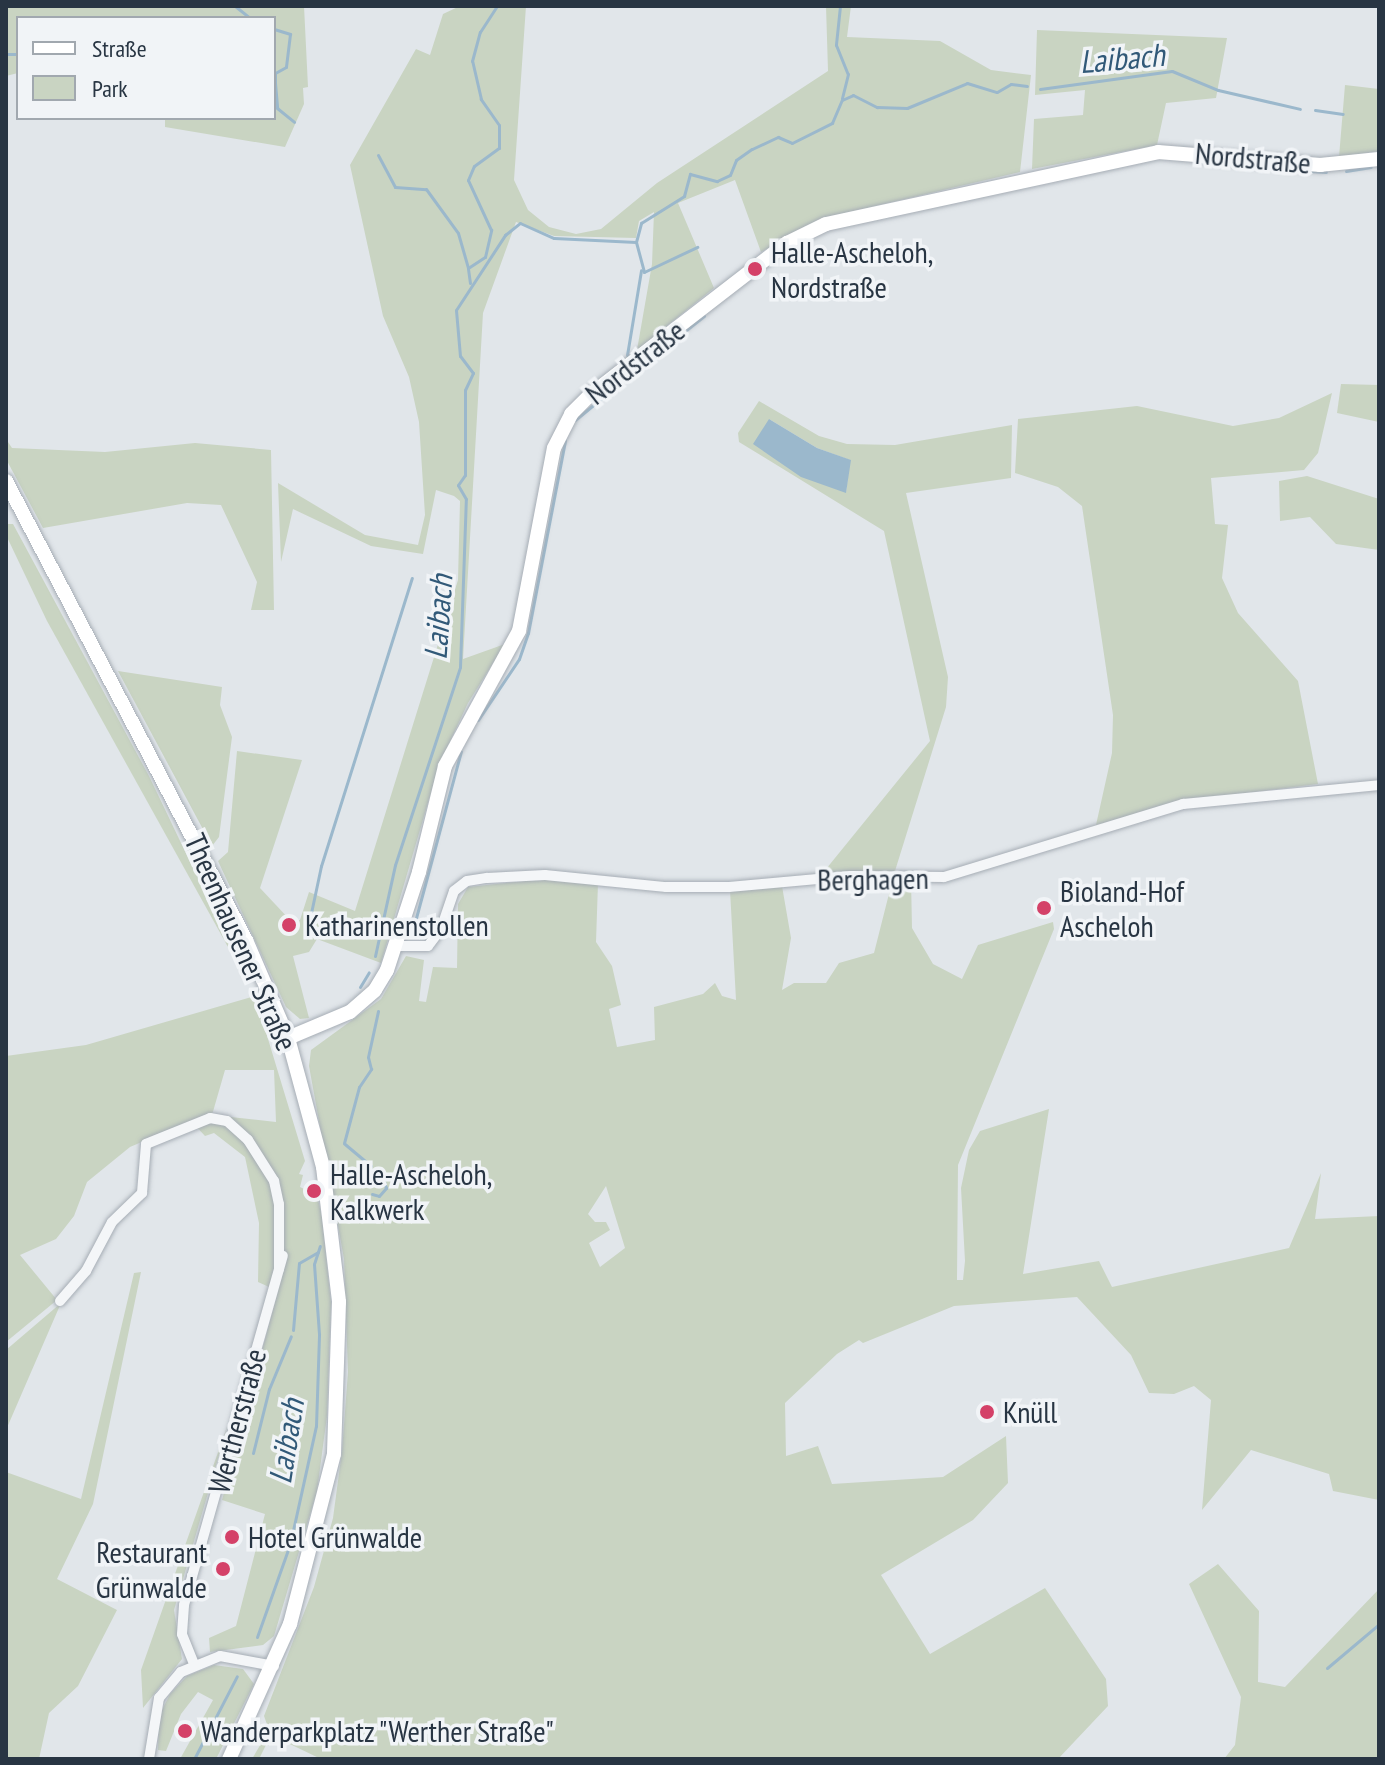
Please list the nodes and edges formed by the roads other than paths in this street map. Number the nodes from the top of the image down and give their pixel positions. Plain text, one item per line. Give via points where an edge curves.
1 (1379, 159) edge
2 (6, 481) edge
3 (1379, 785) edge
4 (396, 946) junction
5 (288, 1038) junction
6 (283, 1256) dead end
7 (279, 1269) junction
8 (60, 1301) dead end
9 (194, 1664) junction
10 (274, 1666) junction
11 (149, 1759) edge
12 (229, 1759) edge

1 - 4 street, Nordstraße via 1320,165 1158,152 826,224 787,243 590,395 571,414 554,448 519,631 445,766
2 - 5 street, Theenhausener Straße via 204,856
3 - 4 street, Berghagen via 1183,804 944,877 851,876 729,887 666,887 545,875 477,880 454,891 441,929 428,946
4 - 5 street, Nordstraße via 375,990 362,1003
5 - 10 street, Theenhausener Straße via 323,1167 337,1261 340,1377 325,1503
6 - 7 street, Wertherstraße
7 - 8 street, Wertherstraße via 274,1181 248,1140 227,1121 210,1118 146,1144 142,1193 112,1222 86,1271
7 - 9 street, Wertherstraße via 184,1605 182,1634
9 - 10 street via 234,1657
9 - 11 street via 159,1698
10 - 12 street, Theenhausener Straße

